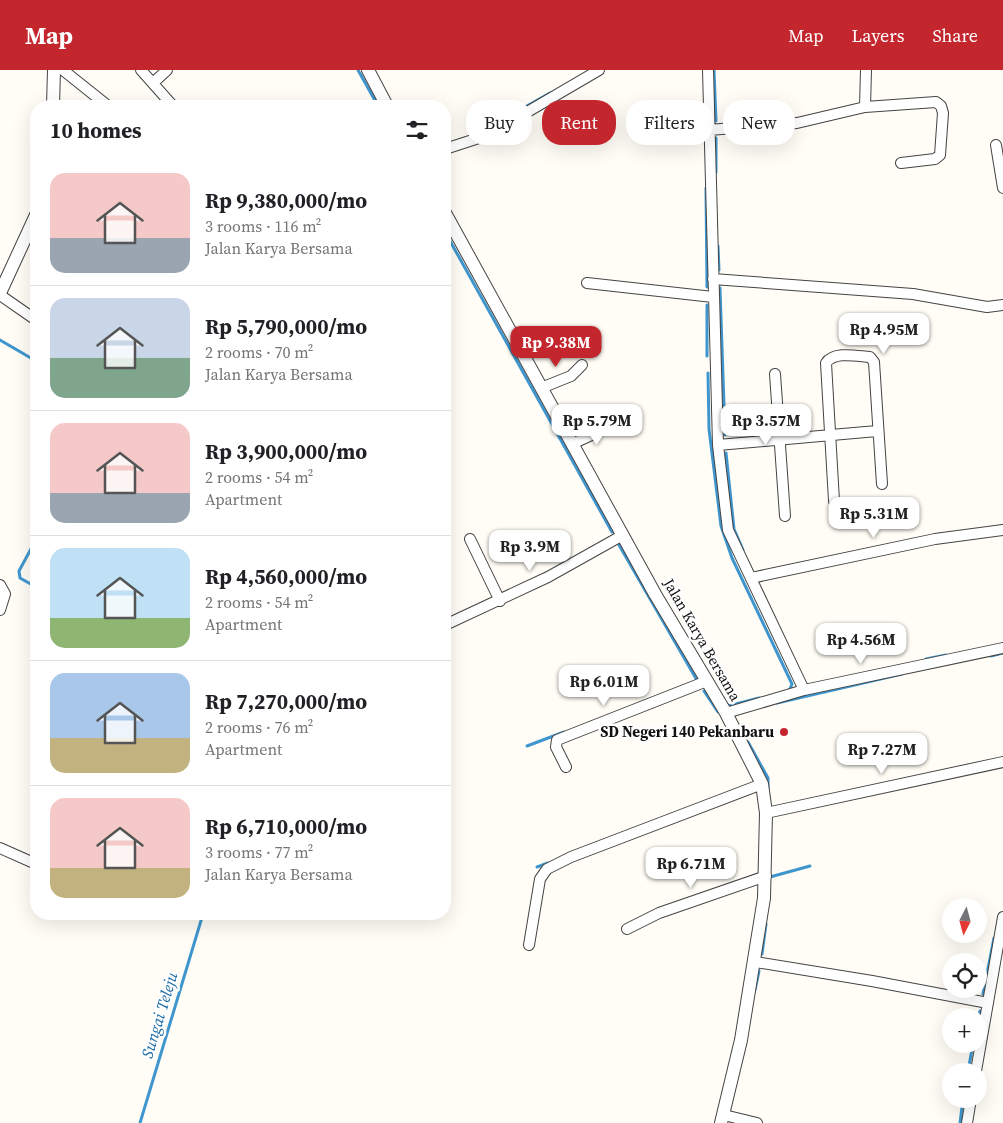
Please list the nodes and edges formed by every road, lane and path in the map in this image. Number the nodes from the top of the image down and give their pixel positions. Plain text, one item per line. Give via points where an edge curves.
1 (54, 70) edge
2 (63, 70) edge
3 (141, 70) edge
4 (166, 70) edge
5 (368, 70) edge
6 (598, 70) edge
7 (708, 70) edge
8 (866, 70) edge
9 (153, 83) junction
10 (53, 100) edge
11 (100, 100) edge
12 (168, 100) edge
13 (384, 100) edge
14 (708, 100) edge
15 (865, 107) junction
16 (713, 130) edge
17 (709, 145) edge
18 (996, 145) dead end
19 (451, 147) edge
20 (901, 163) dead end
21 (1003, 188) edge
22 (451, 224) edge
23 (30, 228) edge
24 (713, 279) junction
25 (587, 283) dead end
26 (0, 294) edge
27 (713, 297) junction
28 (1003, 305) edge
29 (30, 316) edge
30 (582, 365) dead end
31 (774, 374) dead end
32 (541, 388) junction
33 (613, 425) dead end
34 (877, 431) junction
35 (829, 436) junction
36 (778, 440) junction
37 (572, 444) junction
38 (718, 445) junction
39 (882, 484) dead end
40 (834, 501) dead end
41 (785, 516) dead end
42 (1003, 530) edge
43 (623, 535) junction
44 (470, 539) dead end
45 (751, 578) junction
46 (0, 584) edge
47 (500, 601) junction
48 (0, 610) edge
49 (451, 622) edge
50 (1003, 648) edge
51 (707, 681) junction
52 (804, 690) junction
53 (726, 713) junction
54 (1003, 762) edge
55 (566, 767) dead end
56 (762, 784) junction
57 (766, 813) junction
58 (0, 848) edge
59 (30, 861) edge
60 (766, 876) junction
61 (1003, 916) edge
62 (627, 929) dead end
63 (529, 945) dead end
64 (1000, 946) edge
65 (756, 962) junction
66 (988, 1003) junction
67 (977, 1063) edge
68 (970, 1108) edge
69 (722, 1119) edge
70 (757, 1123) edge
71 (967, 1123) edge

1 - 10 street
2 - 11 street
3 - 9 street
4 - 9 street
5 - 13 street
6 - 19 street via 488,134
7 - 14 street
8 - 15 street
9 - 12 street
15 - 16 street via 797,123
15 - 20 street via 936,102 941,106 940,155
17 - 24 street
18 - 21 street
22 - 32 street, Jalan Karya Bersama
23 - 26 street
24 - 27 street
24 - 28 street via 913,294 987,307
25 - 27 street
26 - 29 street
27 - 38 street
30 - 32 street via 571,376
31 - 36 street
32 - 37 street, Jalan Karya Bersama
33 - 37 street
34 - 35 street
34 - 35 street via 874,362 870,358 836,356 826,363
34 - 39 street
35 - 36 street
35 - 40 street
36 - 38 street
36 - 41 street
37 - 43 street, Jalan Karya Bersama
38 - 45 street via 728,530
42 - 45 street via 935,539
43 - 47 street
43 - 51 street, Jalan Karya Bersama
44 - 47 street
45 - 52 street
46 - 48 street via 5,591
47 - 49 street
50 - 52 street
51 - 53 street, Jalan Karya Bersama
51 - 55 street via 557,740 556,746
52 - 53 street
53 - 56 street, Jalan Karya Bersama
54 - 57 street
56 - 57 street, Jalan Karya Bersama
56 - 63 street via 546,869 540,879
57 - 60 street, Jalan Karya Bersama
58 - 59 street
60 - 62 street via 659,913
60 - 65 street, Jalan Karya Bersama
61 - 64 street
64 - 66 street
65 - 66 street
65 - 69 street, Jalan Karya Bersama
66 - 67 street
68 - 71 street
69 - 70 street

